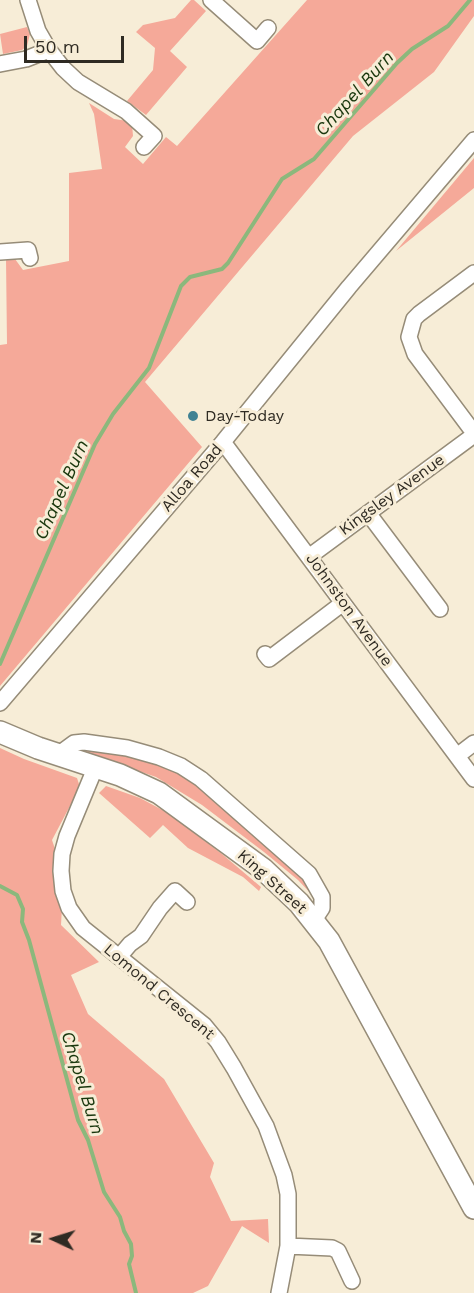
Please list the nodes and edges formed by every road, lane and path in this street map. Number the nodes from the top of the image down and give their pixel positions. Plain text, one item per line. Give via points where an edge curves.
1 (28, 0) edge
2 (211, 0) edge
3 (267, 28) dead end
4 (48, 50) junction
5 (0, 64) edge
6 (474, 140) edge
7 (144, 147) dead end
8 (0, 252) edge
9 (30, 258) dead end
10 (474, 273) edge
11 (474, 434) edge
12 (224, 442) junction
13 (368, 513) junction
14 (310, 556) junction
15 (438, 600) dead end
16 (344, 603) junction
17 (265, 654) dead end
18 (0, 703) edge
19 (0, 732) edge
20 (474, 743) edge
21 (59, 754) junction
22 (457, 756) junction
23 (96, 766) junction
24 (474, 779) edge
25 (187, 902) dead end
26 (314, 920) junction
27 (119, 957) junction
28 (474, 1208) edge
29 (288, 1246) junction
30 (352, 1281) dead end
31 (279, 1293) edge

1 - 4 street
2 - 3 street via 257,41
4 - 5 street
4 - 7 street via 78,82 126,111 154,136
6 - 12 street, Alloa Road
8 - 9 street via 28,250
10 - 11 street via 419,314 409,337 415,354
11 - 13 street, Kingsley Avenue
12 - 14 street, Johnston Avenue
12 - 18 street, Alloa Road
13 - 14 street, Kingsley Avenue
13 - 15 street
14 - 16 street, Johnston Avenue
16 - 17 street via 269,659
16 - 22 street, Johnston Avenue
19 - 21 main road, King Street
20 - 22 street
21 - 23 main road, King Street
21 - 26 street via 74,743 84,742 127,748 159,756 201,779 309,874 322,897 322,908
22 - 24 street, Johnston Avenue
23 - 26 main road, King Street via 139,783 179,806 262,869
23 - 27 street, Lomond Crescent via 62,854 63,891 83,928
25 - 27 street via 175,891 141,936
26 - 28 main road, King Street
27 - 29 street, Lomond Crescent via 204,1025 234,1068 266,1126 284,1175
29 - 30 street via 338,1251
29 - 31 street, Lomond Crescent

